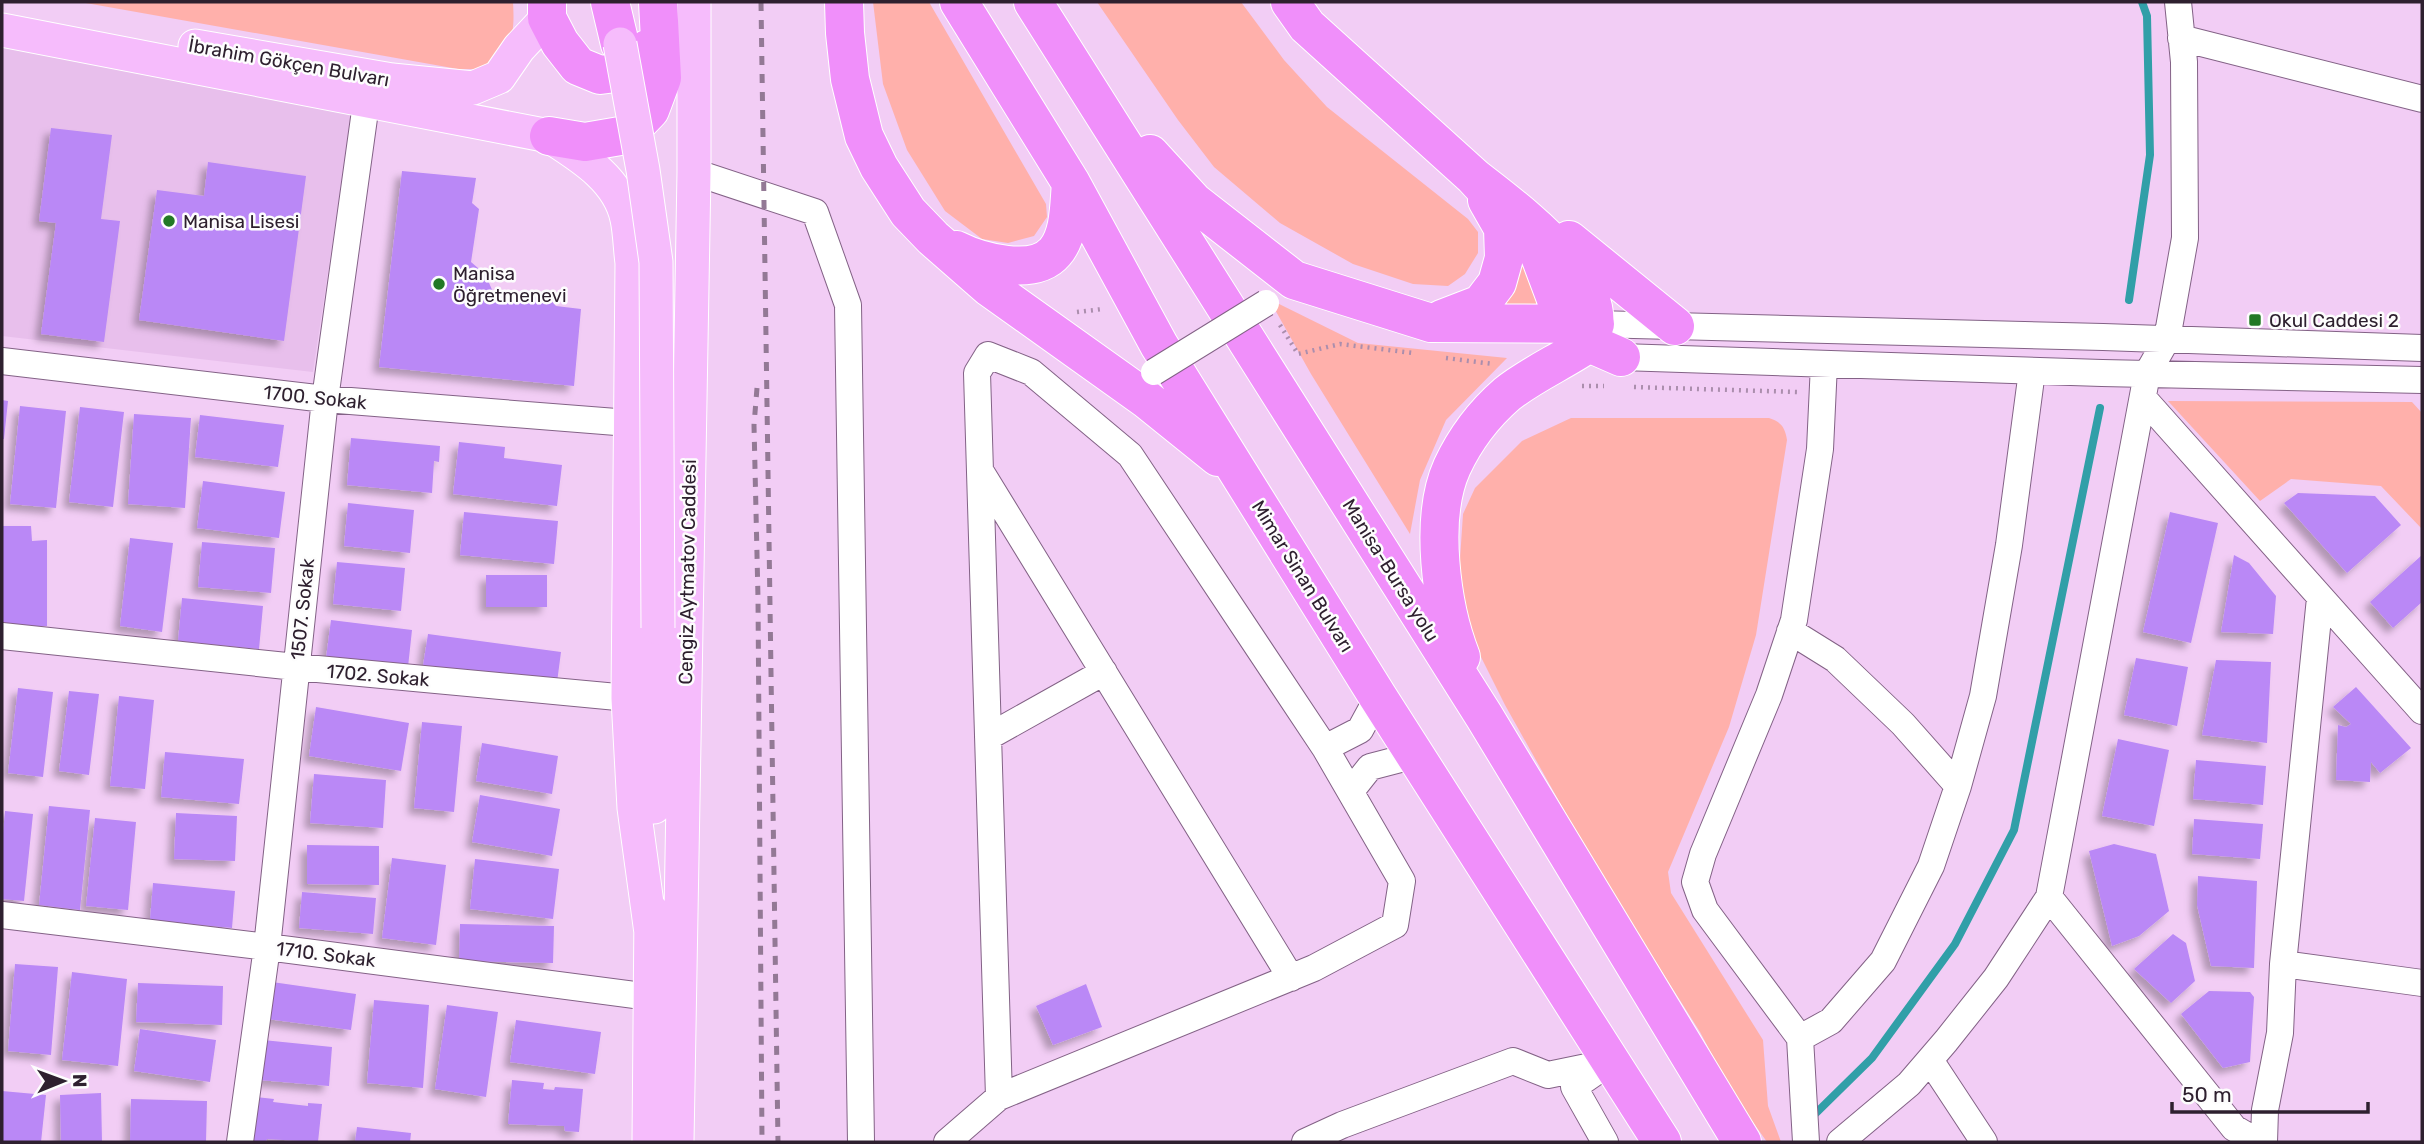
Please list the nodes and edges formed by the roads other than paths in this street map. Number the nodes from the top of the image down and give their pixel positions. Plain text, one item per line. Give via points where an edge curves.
1 (610, 2) edge
2 (619, 2) edge
3 (658, 2) edge
4 (694, 2) edge
5 (844, 2) edge
6 (959, 2) edge
7 (1033, 2) edge
8 (1290, 2) edge
9 (2178, 2) edge
10 (547, 10) edge
11 (2, 11) edge
12 (2, 30) edge
13 (2182, 38) junction
14 (620, 44) junction
15 (1082, 81) junction
16 (369, 89) junction
17 (2422, 99) edge
18 (549, 136) junction
19 (694, 172) junction
20 (1474, 177) junction
21 (1071, 183) junction
22 (933, 238) junction
23 (1266, 303) road end
24 (1431, 323) junction
25 (1675, 326) junction
26 (1593, 337) junction
27 (2167, 339) junction
28 (2422, 348) edge
29 (2, 361) edge
30 (1824, 364) junction
31 (2032, 371) junction
32 (1154, 372) dead end
33 (2422, 380) edge
34 (2146, 387) junction
35 (325, 399) junction
36 (629, 423) junction
37 (980, 470) junction
38 (1241, 475) junction
39 (2320, 598) junction
40 (1790, 631) junction
41 (2, 636) edge
42 (296, 667) junction
43 (1104, 672) junction
44 (1378, 697) junction
45 (628, 698) junction
46 (2422, 711) edge
47 (1484, 716) junction
48 (988, 737) junction
49 (1325, 748) junction
50 (1416, 755) junction
51 (1958, 786) junction
52 (1351, 791) junction
53 (2049, 897) junction
54 (2, 915) edge
55 (651, 933) junction
56 (267, 947) junction
57 (2283, 964) junction
58 (1291, 978) junction
59 (2422, 982) edge
60 (650, 997) junction
61 (1800, 1038) junction
62 (1930, 1059) junction
63 (1611, 1062) junction
64 (999, 1097) junction
65 (1347, 1133) edge
66 (240, 1142) edge
67 (649, 1142) edge
68 (677, 1142) edge
69 (861, 1142) edge
70 (947, 1142) edge
71 (1305, 1142) edge
72 (1605, 1142) edge
73 (1662, 1142) edge
74 (1742, 1142) edge
75 (1806, 1142) edge
76 (1840, 1142) edge
77 (1984, 1142) edge
78 (2258, 1142) edge
79 (2264, 1142) edge

1 - 14 highway
2 - 14 main road, Cengiz Aytmatov Caddesi
3 - 10 highway via 652,43 638,65 600,75 578,66 560,43
3 - 18 highway via 662,78 650,110 626,135 585,142
4 - 19 main road, Cengiz Aytmatov Caddesi
5 - 22 highway via 850,79 864,136 900,201
6 - 21 highway, Mimar Sinan Bulvarı
7 - 15 highway, Manisa-Bursa yolu
8 - 20 highway via 1307,26
9 - 13 street
10 - 16 main road, İbrahim Gökçen Bulvarı via 499,77 473,88
11 - 16 main road, İbrahim Gökçen Bulvarı
12 - 16 main road, İbrahim Gökçen Bulvarı
13 - 17 street
13 - 27 street via 2185,238
14 - 55 main road, Cengiz Aytmatov Caddesi, bridge via 656,262 658,628
15 - 24 highway via 1194,202 1294,280
15 - 47 highway, Manisa-Bursa yolu
16 - 18 main road, İbrahim Gökçen Bulvarı
16 - 35 street, 1507. Sokak
18 - 36 main road via 589,163 616,192 627,217 632,263
19 - 68 main road, Cengiz Aytmatov Caddesi
19 - 69 street via 815,212 848,305
20 - 24 highway via 1503,228 1504,258 1497,283 1481,304
20 - 25 highway via 1538,214
20 - 26 highway via 1538,228 1580,275
21 - 22 highway via 1061,243 1046,260 1005,265 970,257
21 - 38 highway, Mimar Sinan Bulvarı via 1159,345
22 - 38 highway via 989,287 1146,399
23 - 32 street, bridge
24 - 26 highway
25 - 26 street
25 - 27 street
26 - 30 street
26 - 47 highway via 1508,393 1467,438 1451,470 1440,538 1441,578 1453,638
27 - 28 street
27 - 34 street
29 - 35 street, 1700. Sokak
30 - 31 street
30 - 40 street via 1820,449
31 - 34 street
31 - 51 street via 1985,683
33 - 34 street
34 - 39 street
34 - 53 street
35 - 36 street, 1700. Sokak
35 - 42 street, 1507. Sokak
36 - 45 main road
37 - 43 street
37 - 48 street
37 - 49 street via 977,373 988,355 1031,372 1130,455
38 - 44 highway, Mimar Sinan Bulvarı
39 - 46 street
39 - 57 street
40 - 51 street via 1835,659 1903,724
40 - 61 street via 1695,882 1705,910
41 - 42 street, 1702. Sokak
42 - 45 street, 1702. Sokak
42 - 56 street, 1507. Sokak
43 - 48 street
43 - 58 street
44 - 49 street via 1360,730
44 - 50 highway, Mimar Sinan Bulvarı
45 - 55 main road via 634,808
47 - 74 highway, Manisa-Bursa yolu
48 - 64 street
49 - 52 street
50 - 52 street via 1370,767
50 - 63 highway, Mimar Sinan Bulvarı
51 - 61 street via 1931,866 1883,961 1831,1021
52 - 58 street via 1402,881 1395,925
53 - 62 street via 1996,978
53 - 78 street via 2234,1128
54 - 56 street, 1710. Sokak
55 - 60 main road, Cengiz Aytmatov Caddesi
56 - 60 street, 1710. Sokak
56 - 66 street, 1507. Sokak
57 - 59 street
57 - 79 street via 2280,1033 2265,1110
58 - 64 street
60 - 67 main road, Cengiz Aytmatov Caddesi
61 - 75 street
62 - 76 street via 1909,1084
62 - 77 street
63 - 65 street via 1548,1075 1513,1061
63 - 72 street via 1574,1087
63 - 73 highway, Mimar Sinan Bulvarı
64 - 70 street
65 - 71 street

